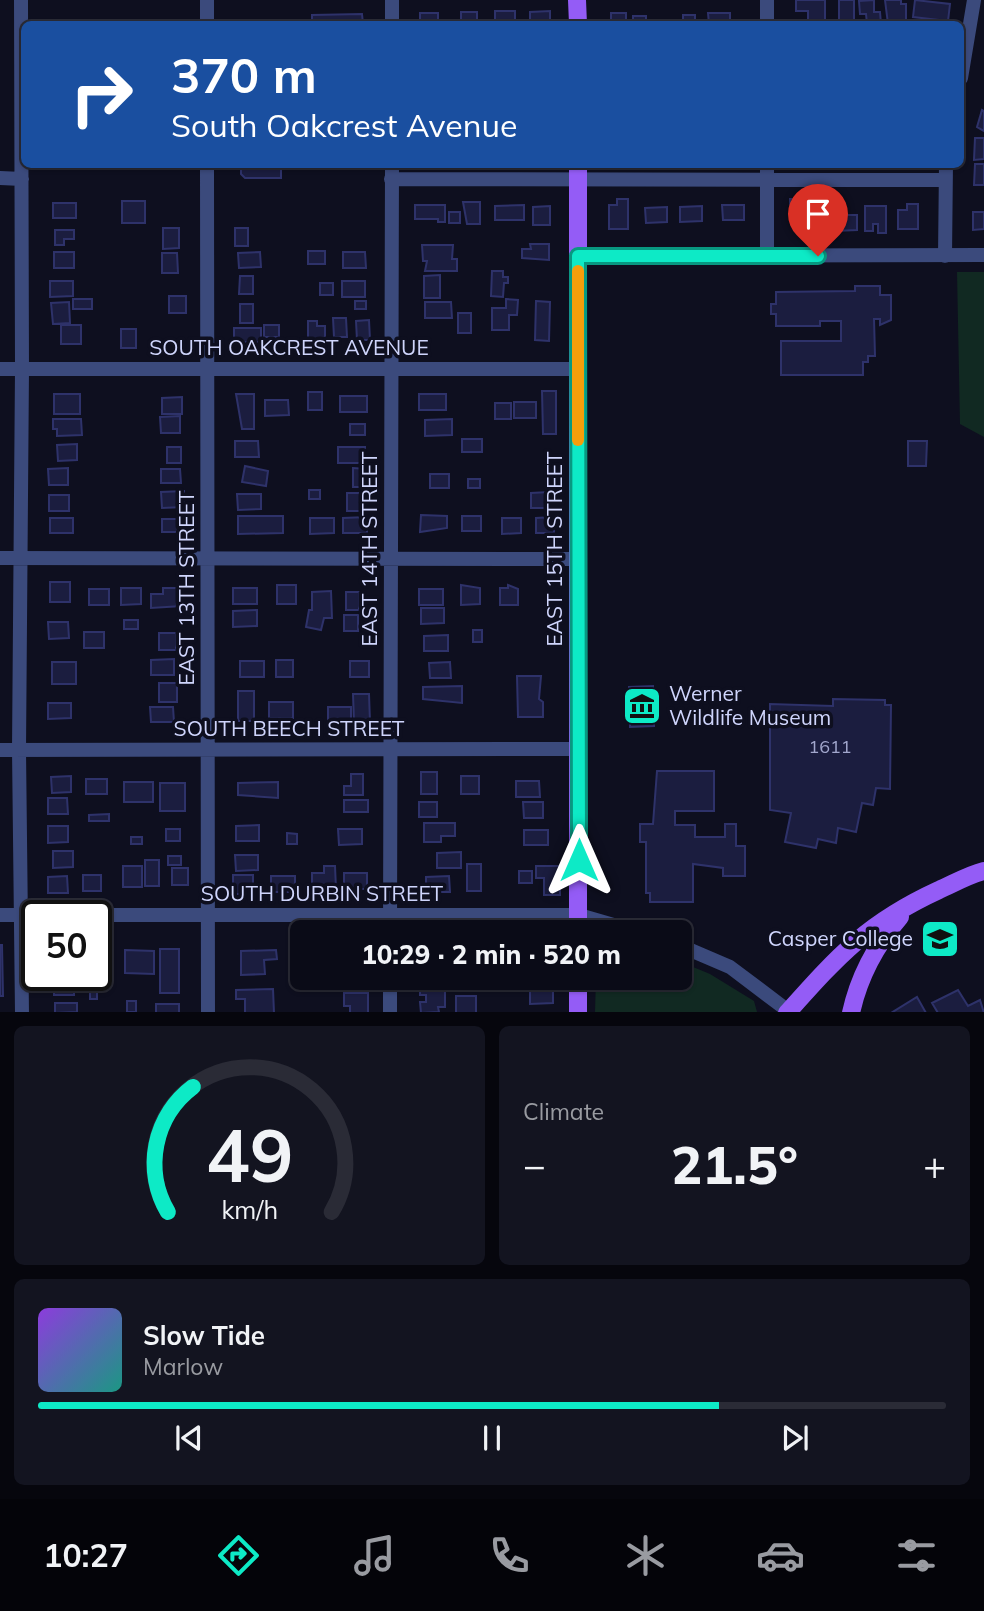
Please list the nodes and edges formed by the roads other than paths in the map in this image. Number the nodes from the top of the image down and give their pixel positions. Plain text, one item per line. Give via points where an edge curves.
1 (21, 0) edge
2 (207, 0) edge
3 (392, 0) edge
4 (578, 0) edge
5 (767, 0) edge
6 (974, 0) edge
7 (21, 21) edge
8 (207, 21) edge
9 (392, 21) edge
10 (578, 21) edge
11 (767, 21) edge
12 (964, 60) edge
13 (22, 168) edge
14 (208, 168) edge
15 (767, 168) edge
16 (946, 168) edge
17 (391, 172) edge
18 (578, 173) edge
19 (0, 178) edge
20 (22, 179) junction
21 (767, 180) junction
22 (944, 180) junction
23 (578, 256) junction
24 (767, 256) junction
25 (945, 256) junction
26 (984, 256) edge
27 (0, 369) edge
28 (23, 369) junction
29 (208, 369) junction
30 (391, 369) junction
31 (578, 369) junction
32 (0, 558) edge
33 (19, 558) junction
34 (209, 558) junction
35 (391, 559) junction
36 (578, 559) junction
37 (578, 749) junction
38 (0, 750) edge
39 (19, 750) junction
40 (208, 750) junction
41 (390, 750) junction
42 (984, 871) edge
43 (22, 900) edge
44 (912, 902) junction
45 (390, 914) junction
46 (0, 915) edge
47 (21, 915) edge
48 (112, 915) edge
49 (208, 916) junction
50 (390, 920) edge
51 (503, 920) edge
52 (579, 920) edge
53 (692, 951) edge
54 (390, 990) edge
55 (578, 990) edge
56 (22, 991) edge
57 (22, 1012) edge
58 (208, 1012) edge
59 (390, 1012) edge
60 (578, 1012) edge
61 (789, 1012) edge
62 (851, 1012) edge

1 - 7 street
2 - 8 street
3 - 9 street
4 - 10 main road
5 - 11 street
6 - 12 street
13 - 20 street
14 - 29 street, EAST 13TH STREET
15 - 21 street
16 - 22 street
17 - 18 street
17 - 30 street, EAST 14TH STREET
18 - 21 street
18 - 23 main road, EAST 15TH STREET
19 - 20 street
20 - 28 street
21 - 22 street
21 - 24 street
22 - 25 street
23 - 24 street
23 - 31 main road, EAST 15TH STREET
24 - 25 street
25 - 26 street
27 - 28 street, SOUTH OAKCREST AVENUE
28 - 29 street, SOUTH OAKCREST AVENUE
28 - 33 street
29 - 30 street, SOUTH OAKCREST AVENUE
29 - 34 street, EAST 13TH STREET
30 - 31 street, SOUTH OAKCREST AVENUE
30 - 35 street, EAST 14TH STREET
31 - 36 main road, EAST 15TH STREET
32 - 33 street
33 - 34 street
33 - 39 street
34 - 35 street
34 - 40 street, EAST 13TH STREET
35 - 36 street
35 - 41 street, EAST 14TH STREET
36 - 37 main road, EAST 15TH STREET
37 - 41 street, SOUTH BEECH STREET
37 - 52 main road, EAST 15TH STREET
38 - 39 street, SOUTH BEECH STREET
39 - 40 street, SOUTH BEECH STREET
39 - 43 street
40 - 41 street, SOUTH BEECH STREET
40 - 49 street, EAST 13TH STREET
41 - 45 street, EAST 14TH STREET
42 - 44 main road
44 - 61 main road via 859,936 821,972
44 - 62 main road via 878,946 861,978
45 - 49 street, SOUTH DURBIN STREET
45 - 50 street, EAST 14TH STREET
45 - 51 street, SOUTH DURBIN STREET
46 - 47 street, SOUTH DURBIN STREET
48 - 49 street, SOUTH DURBIN STREET
49 - 58 street, EAST 13TH STREET
53 - 61 street via 730,967
54 - 59 street
55 - 60 main road
56 - 57 street

